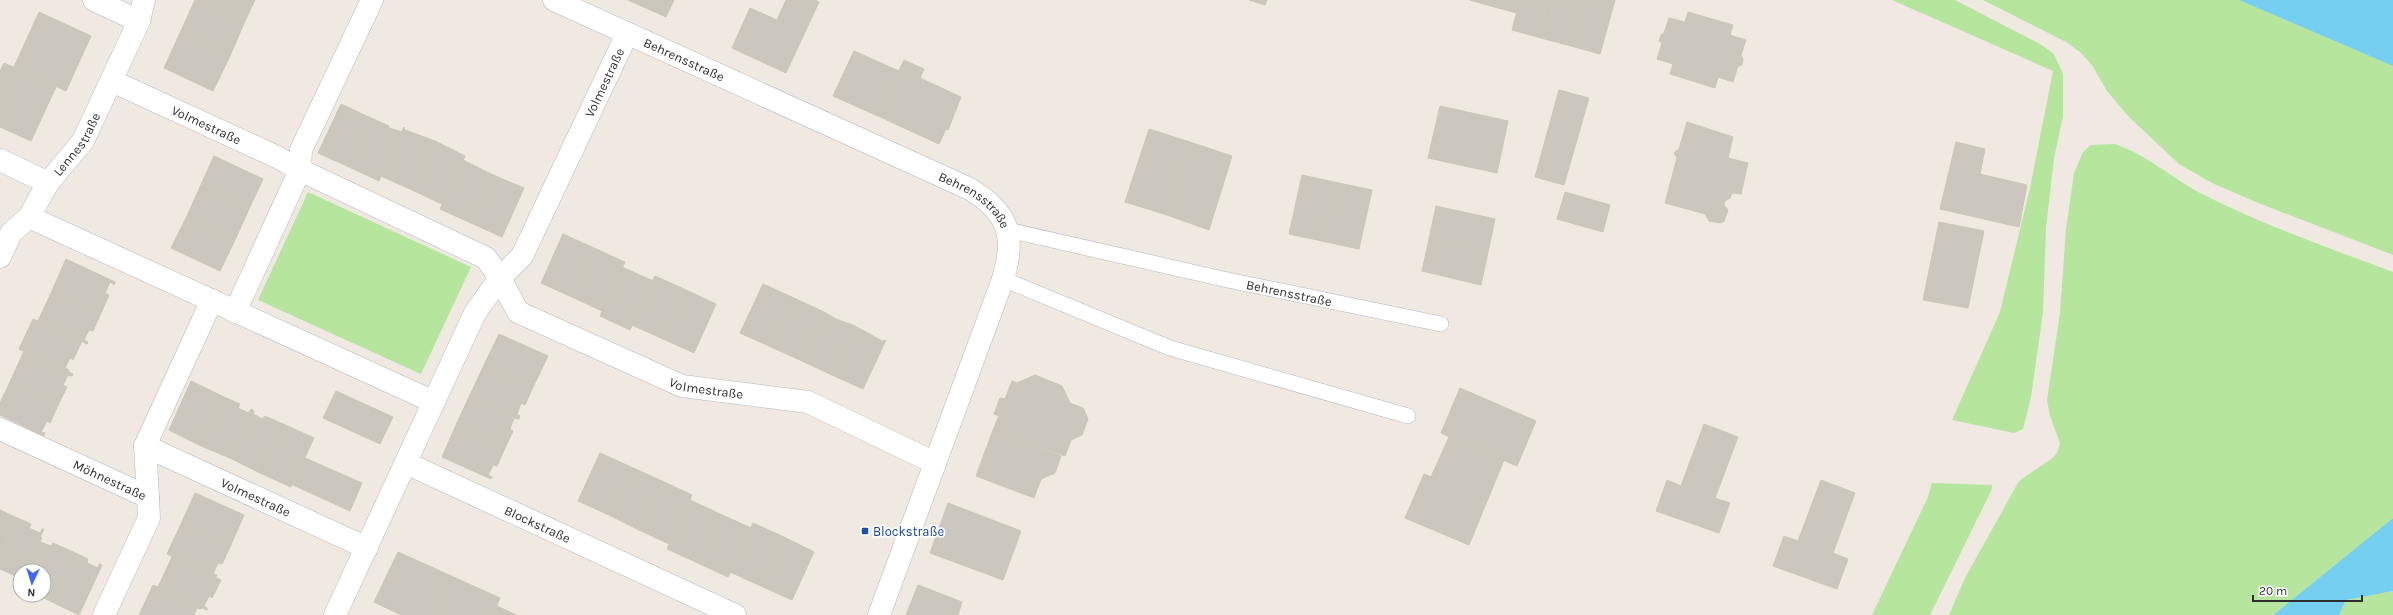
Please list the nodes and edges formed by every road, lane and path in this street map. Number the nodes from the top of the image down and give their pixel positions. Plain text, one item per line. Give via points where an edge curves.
1 (94, 0) edge
2 (144, 0) edge
3 (372, 0) edge
4 (554, 0) edge
5 (139, 21) junction
6 (627, 34) junction
7 (112, 81) junction
8 (0, 160) edge
9 (300, 170) junction
10 (48, 183) junction
11 (29, 216) junction
12 (1008, 230) junction
13 (0, 257) edge
14 (500, 278) junction
15 (1003, 279) junction
16 (212, 300) junction
17 (235, 312) junction
18 (1441, 324) dead end
19 (434, 402) junction
20 (1408, 416) dead end
21 (0, 429) edge
22 (145, 446) junction
23 (406, 463) junction
24 (935, 463) junction
25 (148, 497) junction
26 (366, 548) junction
27 (696, 607) edge
28 (104, 615) edge
29 (336, 615) edge
30 (735, 615) edge
31 (879, 615) edge

1 - 5 street
2 - 5 street, Lennestraße
3 - 9 street via 302,150
4 - 6 street, Behrensstraße
5 - 7 street, Lennestraße
6 - 12 street, Behrensstraße via 970,189 999,212
6 - 14 street, Volmestraße via 522,256
7 - 9 street, Volmestraße
7 - 10 street, Lennestraße via 83,141
8 - 10 street
9 - 14 street, Volmestraße via 486,258
9 - 17 street
10 - 11 street, Lennestraße
11 - 13 street, Lennestraße via 11,233
11 - 16 street
12 - 15 street via 1010,257
12 - 18 lane, Behrensstraße via 1223,279
14 - 19 street, Volmestraße via 475,313
14 - 24 street, Volmestraße via 518,312 682,386 808,402
15 - 20 lane via 1170,348
15 - 24 street
16 - 17 street
16 - 22 street
17 - 19 street
19 - 23 street, Volmestraße
21 - 25 street, Möhnestraße
22 - 25 street
22 - 26 street, Volmestraße
23 - 26 street, Volmestraße
23 - 27 street, Blockstraße
24 - 31 street
25 - 28 street, Möhnestraße via 149,518
26 - 29 street, Volmestraße
27 - 30 street, Blockstraße

